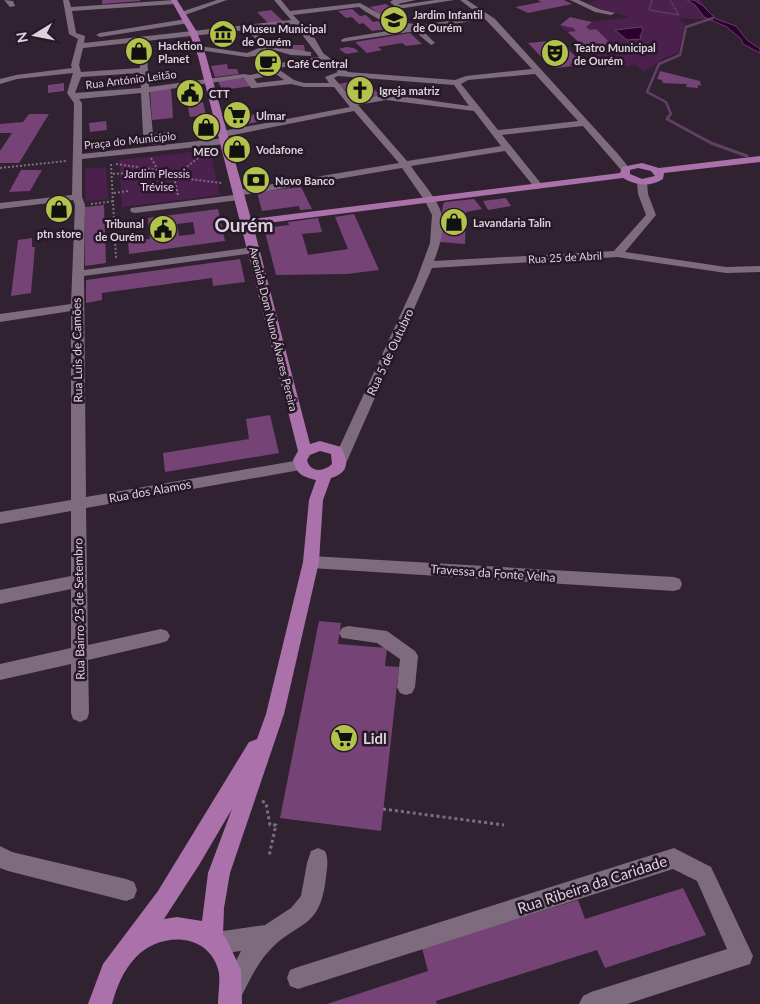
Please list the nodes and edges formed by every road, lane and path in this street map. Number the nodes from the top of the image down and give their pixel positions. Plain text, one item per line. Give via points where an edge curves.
1 (66, 0) edge
2 (224, 0) edge
3 (277, 0) edge
4 (413, 0) edge
5 (451, 0) edge
6 (463, 0) edge
7 (576, 0) edge
8 (652, 0) edge
9 (670, 0) edge
10 (175, 1) edge
11 (68, 9) junction
12 (288, 13) junction
13 (611, 13) dead end
14 (184, 17) junction
15 (487, 17) junction
16 (413, 19) dead end
17 (403, 21) dead end
18 (296, 22) junction
19 (248, 27) junction
20 (416, 29) junction
21 (193, 32) junction
22 (142, 40) junction
23 (345, 40) dead end
24 (81, 42) junction
25 (431, 43) dead end
26 (270, 46) junction
27 (199, 48) junction
28 (256, 53) junction
29 (322, 56) junction
30 (278, 68) junction
31 (144, 70) junction
32 (538, 71) junction
33 (77, 72) junction
34 (346, 74) junction
35 (250, 77) junction
36 (208, 81) junction
37 (0, 82) edge
38 (291, 82) junction
39 (456, 83) junction
40 (334, 85) junction
41 (145, 89) junction
42 (74, 97) junction
43 (354, 106) junction
44 (476, 109) junction
45 (584, 123) junction
46 (495, 133) junction
47 (148, 134) tunnel mouth
48 (225, 142) junction
49 (148, 147) junction
50 (506, 148) junction
51 (760, 159) edge
52 (77, 160) junction
53 (404, 163) junction
54 (106, 164) dead end
55 (112, 164) junction
56 (0, 168) edge
57 (158, 170) junction
58 (627, 170) junction
59 (658, 172) junction
60 (127, 173) dead end
61 (113, 174) junction
62 (174, 176) junction
63 (642, 182) junction
64 (538, 186) junction
65 (128, 191) dead end
66 (237, 191) junction
67 (114, 192) junction
68 (77, 196) junction
69 (114, 201) junction
70 (430, 201) junction
71 (86, 204) dead end
72 (179, 204) junction
73 (0, 206) edge
74 (135, 210) dead end
75 (247, 223) junction
76 (254, 250) junction
77 (616, 254) junction
78 (428, 264) junction
79 (116, 270) junction
80 (760, 270) edge
81 (77, 274) junction
82 (76, 307) junction
83 (0, 318) edge
84 (300, 432) junction
85 (350, 438) junction
86 (325, 447) junction
87 (340, 461) junction
88 (304, 463) junction
89 (325, 475) junction
90 (316, 500) junction
91 (78, 504) junction
92 (0, 518) edge
93 (311, 562) junction
94 (78, 581) junction
95 (674, 584) dead end
96 (0, 597) edge
97 (348, 633) dead end
98 (160, 636) dead end
99 (79, 655) junction
100 (0, 672) edge
101 (406, 686) dead end
102 (80, 714) dead end
103 (275, 714) junction
104 (247, 794) junction
105 (384, 809) dead end
106 (504, 825) dead end
107 (0, 856) edge
108 (269, 856) dead end
109 (318, 858) dead end
110 (126, 890) dead end
111 (270, 935) junction
112 (214, 941) junction
113 (125, 951) junction
114 (298, 978) dead end
115 (231, 996) edge
116 (100, 1004) edge
117 (591, 1004) edge

1 - 11 street
2 - 14 street
3 - 12 street
4 - 5 street via 393,2 398,7
6 - 15 street
7 - 13 street
8 - 9 path via 649,10 679,15
10 - 11 street
10 - 14 main road, Avenida Dom Nuno Álvares Pereira
11 - 24 street via 74,34
12 - 18 street
12 - 20 street via 360,5 373,15
14 - 21 main road, Avenida Dom Nuno Álvares Pereira
14 - 24 street
15 - 20 street via 441,22
15 - 32 street
16 - 17 street
18 - 19 street
18 - 29 street
19 - 21 street
19 - 26 street via 255,37
20 - 23 street
20 - 25 street
21 - 22 street
21 - 27 main road, Avenida Dom Nuno Álvares Pereira
22 - 24 street
22 - 31 street
24 - 33 street via 75,65
26 - 28 street
26 - 29 street via 291,54
27 - 28 street via 247,55
27 - 36 main road, Avenida Dom Nuno Álvares Pereira
28 - 30 street
29 - 30 street, Rua António Leitão
29 - 34 street
30 - 35 street, Rua António Leitão
30 - 38 street
31 - 33 street
31 - 41 street
32 - 39 street via 466,78
32 - 45 street
33 - 37 street via 16,77
33 - 42 street via 71,93
34 - 39 street
34 - 40 street via 329,77
35 - 36 street, Rua António Leitão
35 - 38 street via 254,86
36 - 41 street, Rua António Leitão
36 - 48 main road, Avenida Dom Nuno Álvares Pereira
38 - 40 street
39 - 44 street
40 - 43 street
41 - 42 street, Rua António Leitão
41 - 47 street
42 - 52 street via 78,103
43 - 44 street, Praça do Município via 386,97
43 - 48 street, Praça do Município
43 - 53 street
44 - 46 street
45 - 46 street
45 - 58 street
46 - 50 street
48 - 49 street, Praça do Município
48 - 62 path
48 - 66 main road, Avenida Dom Nuno Álvares Pereira
49 - 52 street, Praça do Município
49 - 57 path
50 - 53 street
50 - 64 street
51 - 59 main road
52 - 56 path via 70,164 70,160
52 - 68 street, Praça do Município
53 - 66 street via 327,179
53 - 70 street
54 - 55 path
55 - 57 path
55 - 61 path
57 - 62 path
58 - 59 main road via 642,165
58 - 63 main road via 632,180
58 - 64 main road
59 - 63 main road via 660,177 653,182
60 - 61 path
61 - 67 path
62 - 66 path via 226,184
62 - 72 path
63 - 77 street, Rua 25 de Abril via 651,215
64 - 70 main road
65 - 67 path
66 - 72 street
66 - 75 main road, Avenida Dom Nuno Álvares Pereira
67 - 69 path
68 - 73 street
68 - 81 street, Rua Luis de Camões via 80,205
69 - 71 path
69 - 79 path
70 - 75 main road
70 - 78 street, Rua 5 de Outubro via 436,215 435,243
72 - 74 street
75 - 76 main road, Avenida Dom Nuno Álvares Pereira
76 - 79 street
76 - 84 main road, Avenida Dom Nuno Álvares Pereira
77 - 78 street, Rua 25 de Abril
77 - 80 street via 726,270
78 - 85 street, Rua 5 de Outubro
79 - 81 street
81 - 82 street, Rua Luis de Camões
82 - 83 street
82 - 91 street, Rua Luis de Camões
84 - 86 main road
84 - 88 main road, Avenida Dom Nuno Álvares Pereira
85 - 86 street
85 - 87 street, Rua 5 de Outubro
86 - 87 main road via 336,451
86 - 88 main road
87 - 89 main road via 336,470
88 - 89 main road
88 - 90 main road, Avenida Dom Nuno Álvares Pereira
88 - 91 street, Rua dos Alamos
89 - 90 main road
90 - 93 main road
91 - 92 street, Rua dos Alamos
91 - 94 street, Rua Bairro 25 de Setembro
93 - 95 street, Travessa da Fonte Velha
93 - 103 main road
94 - 96 street
94 - 99 street, Rua Bairro 25 de Setembro
97 - 101 street via 381,636 409,656
98 - 99 street
99 - 100 street
99 - 102 street, Rua Bairro 25 de Setembro
103 - 104 main road
103 - 113 main road via 166,900
104 - 108 path via 266,803 270,825 276,825
104 - 112 main road via 219,873 213,908
105 - 106 path
107 - 110 street via 8,861
109 - 111 street via 310,901 296,919
111 - 112 street
111 - 115 street via 241,971
112 - 113 main road via 196,930 179,926 160,929 142,937
112 - 115 main road via 228,962
113 - 116 main road via 112,969
114 - 117 street, Rua Ribeira da Caridade via 674,858 704,874 742,956

